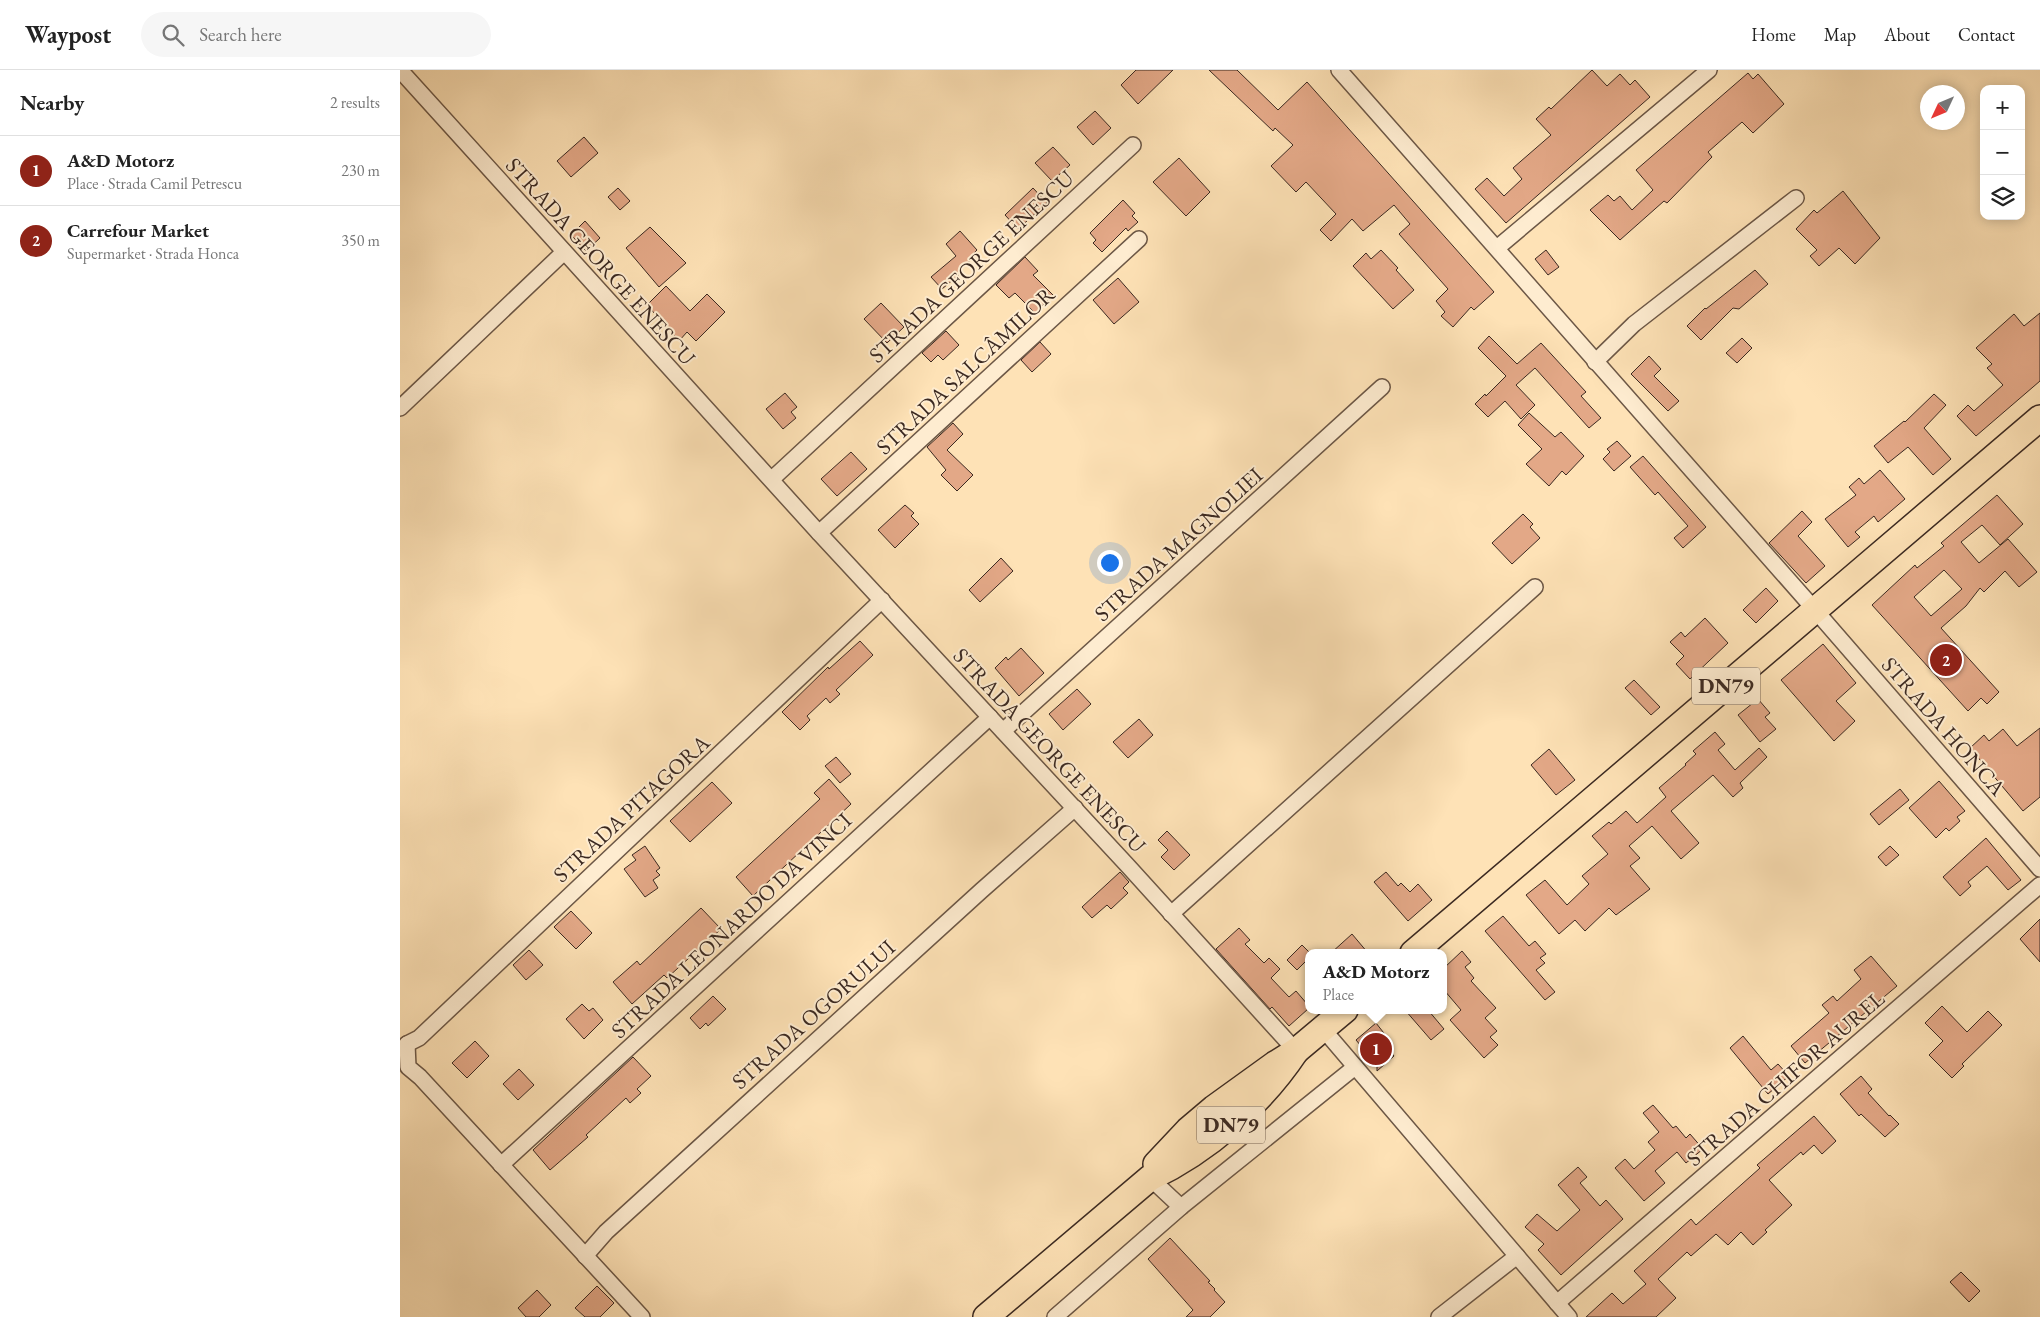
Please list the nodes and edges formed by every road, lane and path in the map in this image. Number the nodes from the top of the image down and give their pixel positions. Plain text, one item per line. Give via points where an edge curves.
1 (400, 70) edge
2 (1339, 70) edge
3 (1709, 70) edge
4 (1133, 145) dead end
5 (1796, 198) dead end
6 (1139, 239) dead end
7 (1497, 248) junction
8 (564, 252) junction
9 (1596, 362) junction
10 (1382, 387) dead end
11 (400, 408) edge
12 (2040, 418) edge
13 (772, 479) junction
14 (819, 533) junction
15 (1535, 587) dead end
16 (882, 600) junction
17 (1815, 610) junction
18 (990, 717) junction
19 (1003, 731) junction
20 (1075, 808) junction
21 (2040, 869) edge
22 (2040, 885) edge
23 (1171, 914) junction
24 (1418, 949) edge
25 (1340, 1014) edge
26 (1323, 1029) junction
27 (404, 1042) edge
28 (1296, 1051) junction
29 (1355, 1067) junction
30 (404, 1068) edge
31 (501, 1165) junction
32 (1150, 1178) junction
33 (1181, 1207) junction
34 (585, 1256) junction
35 (1517, 1256) junction
36 (1557, 1302) junction
37 (642, 1317) edge
38 (986, 1317) edge
39 (1055, 1317) edge
40 (1438, 1317) edge
41 (1570, 1317) edge

1 - 8 street, STRADA GEORGE ENESCU
2 - 7 street, STRADA HONCA
3 - 7 street
4 - 13 street, STRADA GEORGE ENESCU
5 - 9 street via 1634,324
6 - 14 street, STRADA SALCÂMILOR
7 - 9 street, STRADA HONCA
8 - 11 street
8 - 13 street, STRADA GEORGE ENESCU
9 - 17 street, STRADA HONCA
10 - 19 street, STRADA MAGNOLIEI
12 - 17 highway, DN79
13 - 14 street, STRADA GEORGE ENESCU
14 - 16 street, STRADA GEORGE ENESCU
15 - 23 street
16 - 18 street, STRADA GEORGE ENESCU
16 - 27 street, STRADA PITAGORA via 418,1038
17 - 21 street, STRADA HONCA
17 - 24 highway, DN79
18 - 19 street, STRADA GEORGE ENESCU
18 - 31 street, STRADA LEONARDO DA VINCI
19 - 20 street, STRADA GEORGE ENESCU
20 - 23 street, STRADA GEORGE ENESCU
20 - 34 street, STRADA OGORULUI via 613,1225
22 - 36 street, STRADA CHIFOR AUREL
23 - 28 street, STRADA GEORGE ENESCU
25 - 26 highway, DN79
26 - 28 highway, DN79
26 - 29 street
27 - 30 street
28 - 32 highway, DN79 via 1188,1130 1156,1165
29 - 33 street
29 - 35 street
30 - 31 street via 420,1077
31 - 34 street
32 - 33 street
32 - 38 highway, DN79
33 - 39 street
34 - 37 street
35 - 36 street
35 - 40 street
36 - 41 street

